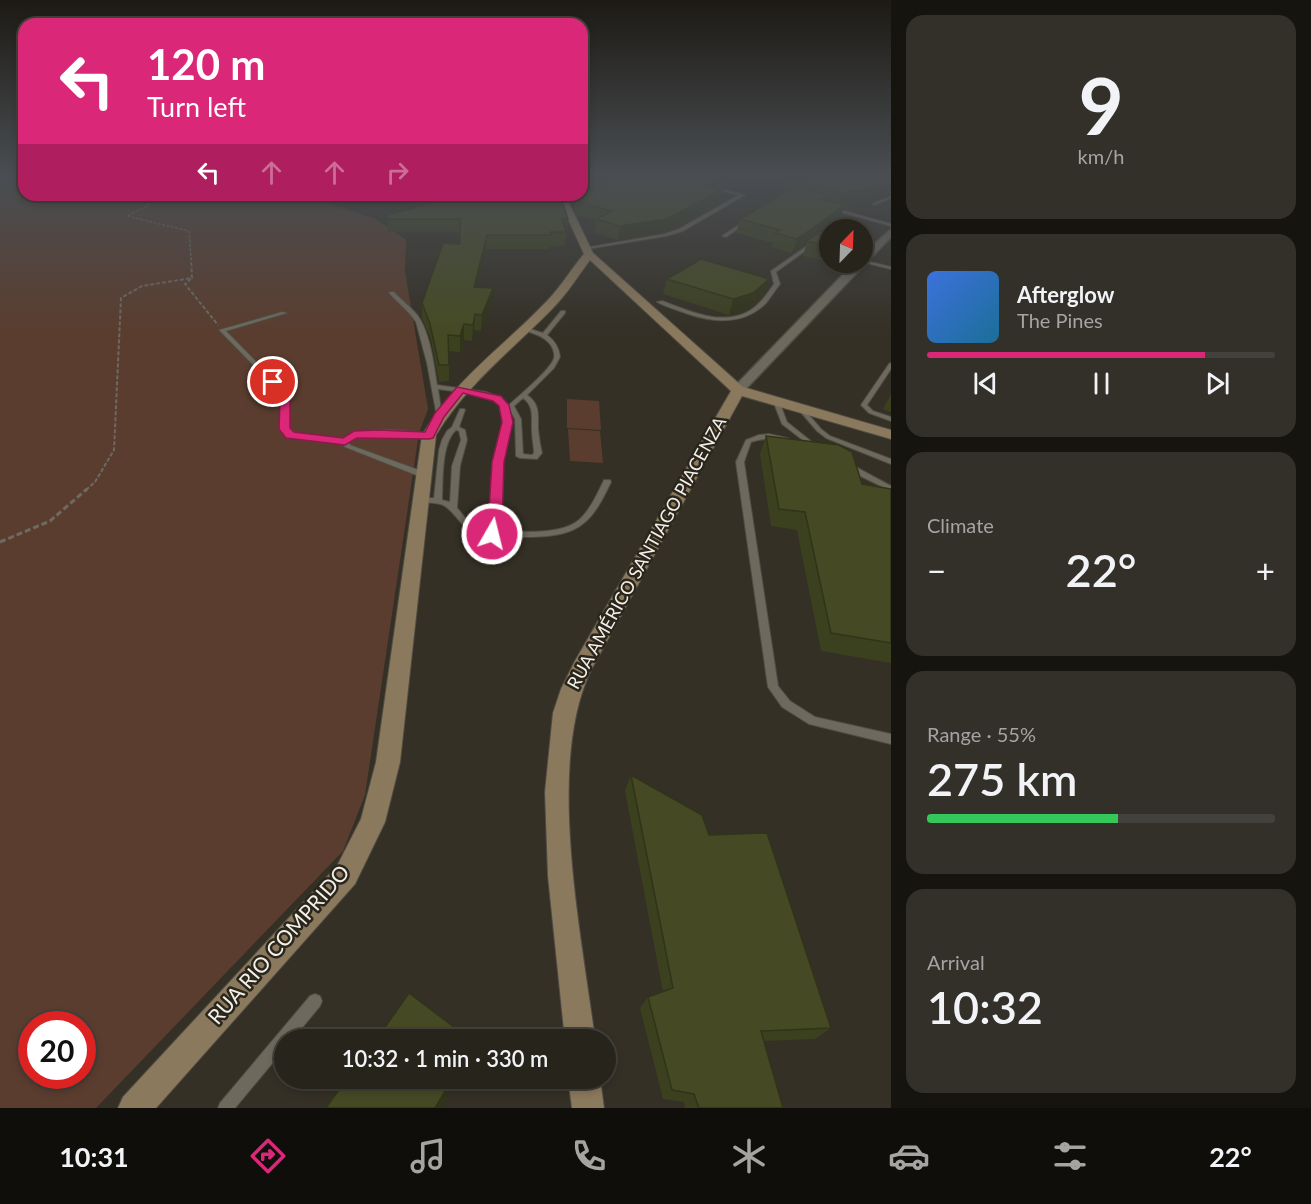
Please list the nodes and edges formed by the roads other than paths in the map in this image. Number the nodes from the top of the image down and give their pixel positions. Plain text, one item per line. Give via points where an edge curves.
1 (577, 229) edge
2 (683, 229) edge
3 (736, 229) edge
4 (891, 232) edge
5 (724, 236) dead end
6 (819, 239) edge
7 (588, 251) junction
8 (873, 251) edge
9 (873, 264) edge
10 (891, 268) edge
11 (610, 273) junction
12 (851, 273) edge
13 (569, 281) junction
14 (392, 293) dead end
15 (660, 302) dead end
16 (563, 312) dead end
17 (284, 313) dead end
18 (534, 332) junction
19 (891, 365) edge
20 (435, 387) junction
21 (738, 390) junction
22 (523, 395) junction
23 (461, 399) junction
24 (776, 401) junction
25 (508, 408) junction
26 (800, 408) junction
27 (891, 419) edge
28 (447, 422) junction
29 (429, 435) junction
30 (891, 435) edge
31 (345, 441) junction
32 (840, 462) edge
33 (891, 462) edge
34 (424, 474) junction
35 (607, 482) dead end
36 (891, 489) edge
37 (430, 501) junction
38 (453, 508) junction
39 (492, 534) junction
40 (891, 739) edge
41 (315, 1001) dead end
42 (579, 1029) edge
43 (585, 1089) edge
44 (134, 1108) edge
45 (225, 1108) edge
46 (588, 1108) edge

1 - 7 street
2 - 7 lane
3 - 5 lane
4 - 8 street, RUA AMÉRICO SANTIAGO PIACENZA
6 - 15 lane via 773,272 777,285 767,301 737,321 719,321
7 - 11 street
7 - 13 street, RUA RIO COMPRIDO
9 - 10 lane
11 - 13 street via 586,272
11 - 21 street
12 - 21 street, RUA AMÉRICO SANTIAGO PIACENZA
13 - 18 street, RUA RIO COMPRIDO
14 - 20 lane via 417,317
16 - 18 lane
17 - 31 lane via 222,330 285,399 285,429 290,435
18 - 22 lane via 554,344 557,357
18 - 23 street, RUA RIO COMPRIDO via 476,371
19 - 27 lane via 864,405
20 - 23 lane
20 - 28 lane
21 - 24 street
21 - 42 street, RUA AMÉRICO SANTIAGO PIACENZA via 582,667 564,712 558,840
22 - 25 lane
22 - 25 lane via 536,408 538,453 534,457 520,456 518,419
23 - 25 lane via 497,398
23 - 28 street, RUA RIO COMPRIDO
24 - 26 street
24 - 40 lane via 784,423 819,451 777,437 759,436 748,441 740,462 773,687 786,704 813,721
25 - 39 lane via 498,462
26 - 30 street
26 - 33 lane via 828,437
28 - 29 street, RUA RIO COMPRIDO
28 - 37 lane via 449,432 443,442
28 - 38 lane via 462,430 464,440 456,466
29 - 31 lane via 370,433
29 - 34 street, RUA RIO COMPRIDO
31 - 34 lane via 347,446
32 - 36 lane
34 - 37 street, RUA RIO COMPRIDO
35 - 39 lane via 581,523 554,532
37 - 38 lane
37 - 44 street, RUA RIO COMPRIDO via 387,762 373,822 346,874
38 - 39 lane via 472,532
41 - 45 lane
43 - 46 street

